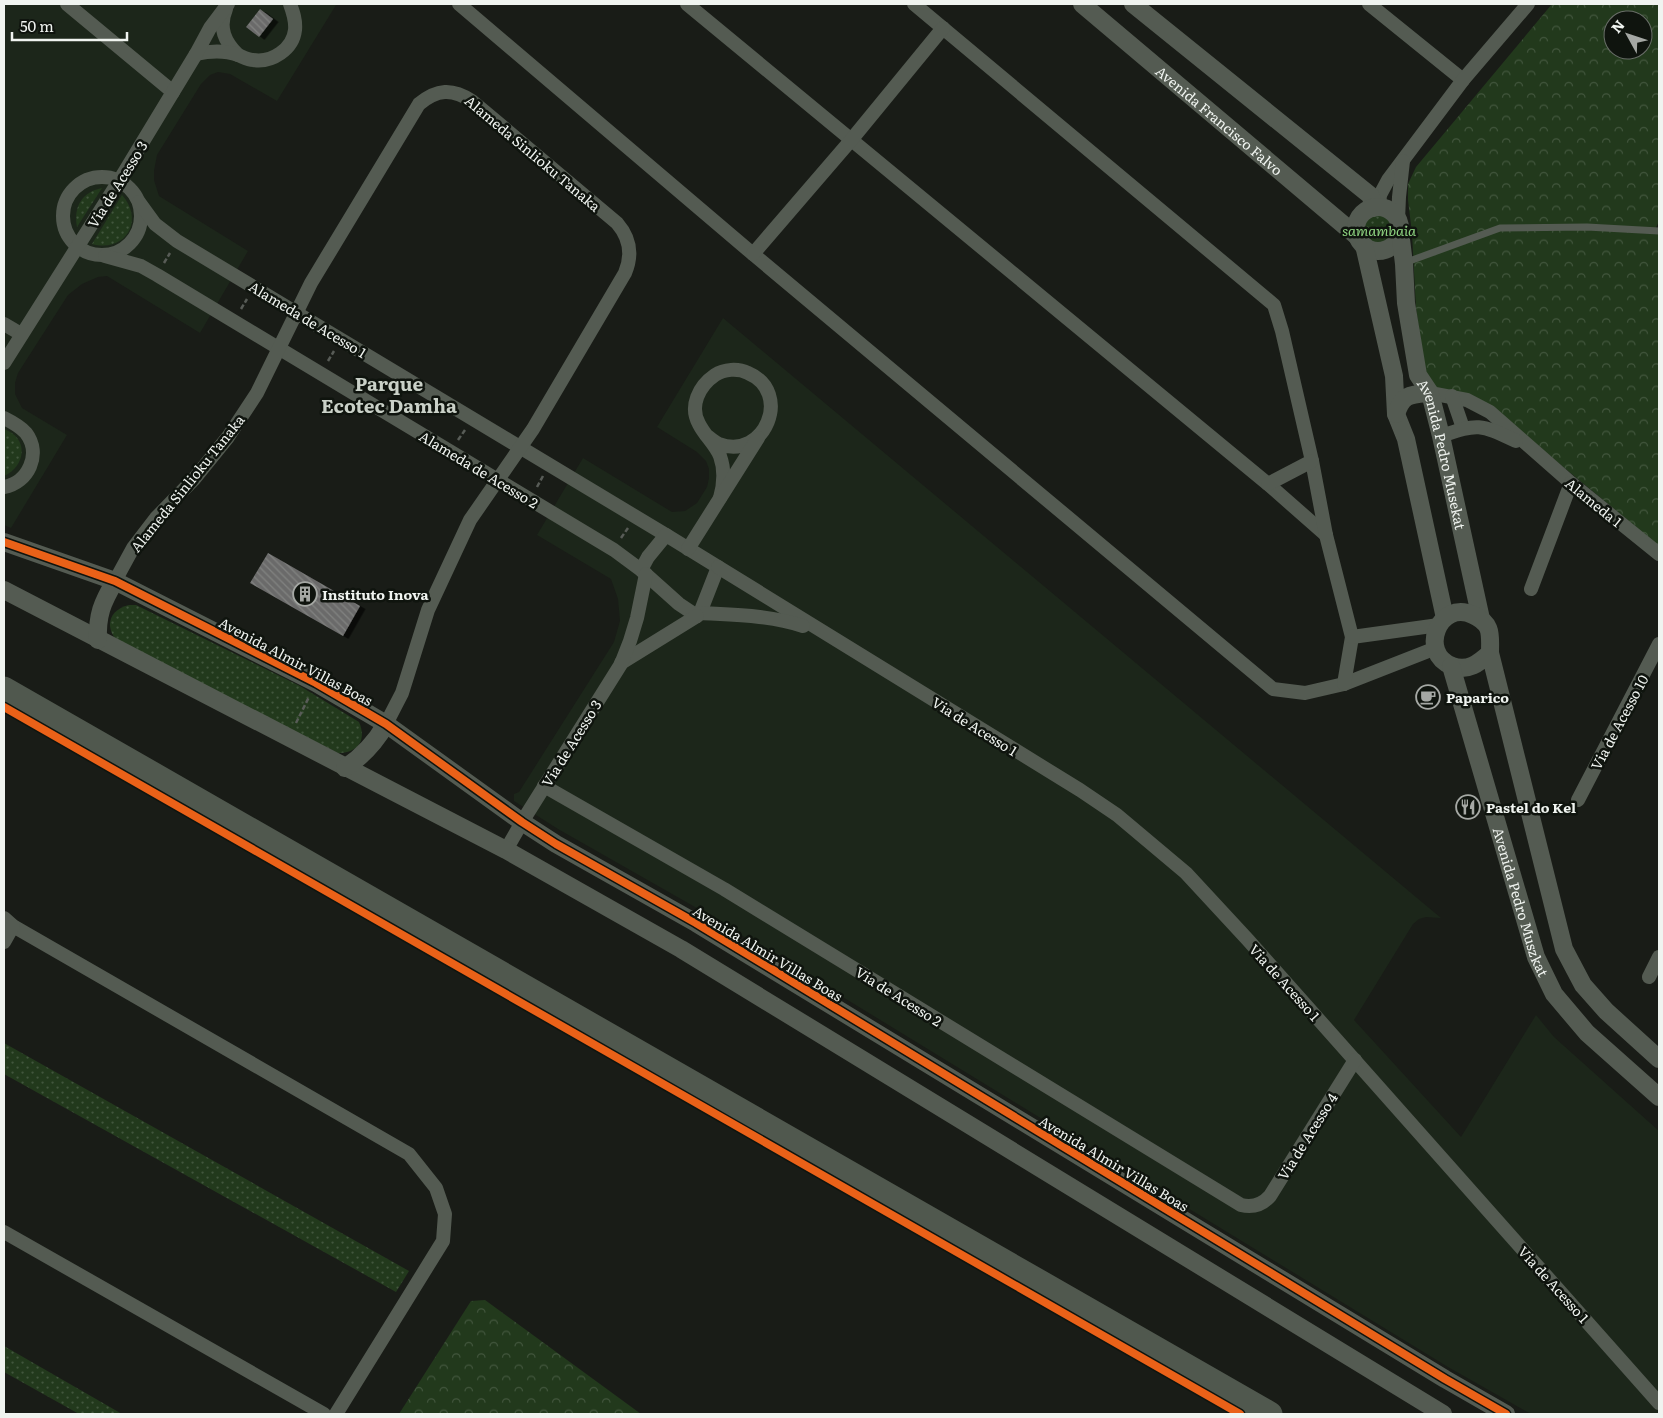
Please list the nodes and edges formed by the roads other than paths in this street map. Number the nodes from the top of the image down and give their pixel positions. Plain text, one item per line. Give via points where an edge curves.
1 (67, 4) edge
2 (228, 4) edge
3 (290, 4) edge
4 (459, 4) edge
5 (687, 4) edge
6 (914, 4) edge
7 (1082, 4) edge
8 (1133, 4) edge
9 (1369, 4) edge
10 (1528, 4) edge
11 (943, 28) junction
12 (196, 54) junction
13 (238, 55) junction
14 (1463, 80) junction
15 (173, 92) junction
16 (852, 139) junction
17 (1403, 160) junction
18 (120, 180) junction
19 (139, 202) junction
20 (1376, 208) junction
21 (1399, 225) junction
22 (1659, 231) edge
23 (1361, 241) junction
24 (78, 248) junction
25 (753, 254) junction
26 (105, 256) junction
27 (1404, 264) junction
28 (296, 312) junction
29 (4, 324) edge
30 (21, 334) junction
31 (279, 348) junction
32 (4, 363) edge
33 (1430, 393) junction
34 (1452, 396) junction
35 (1396, 414) junction
36 (4, 418) edge
37 (1463, 428) junction
38 (706, 435) junction
39 (760, 435) junction
40 (1441, 436) junction
41 (521, 447) junction
42 (1530, 447) junction
43 (1312, 461) junction
44 (498, 480) junction
45 (1268, 484) junction
46 (1571, 484) junction
47 (4, 487) edge
48 (720, 498) junction
49 (666, 534) junction
50 (1326, 535) junction
51 (4, 542) edge
52 (688, 548) junction
53 (1659, 554) edge
54 (718, 567) junction
55 (644, 572) junction
56 (115, 581) junction
57 (1531, 589) dead end
58 (4, 590) edge
59 (698, 614) junction
60 (1481, 619) junction
61 (1442, 621) junction
62 (1352, 637) junction
63 (98, 640) junction
64 (840, 643) junction
65 (1659, 644) edge
66 (1436, 648) junction
67 (1490, 654) junction
68 (621, 664) junction
69 (1451, 666) junction
70 (1344, 684) junction
71 (4, 689) edge
72 (4, 707) edge
73 (386, 724) junction
74 (345, 768) junction
75 (544, 786) junction
76 (1578, 800) dead end
77 (522, 822) junction
78 (506, 850) junction
79 (8, 922) edge
80 (4, 942) edge
81 (1659, 957) edge
82 (1650, 977) dead end
83 (1659, 1059) edge
84 (1355, 1060) junction
85 (1659, 1097) edge
86 (1254, 1206) joint
87 (4, 1232) edge
88 (1659, 1403) edge
89 (324, 1414) edge
90 (336, 1414) edge
91 (1240, 1414) edge
92 (1270, 1414) edge
93 (1443, 1414) edge
94 (1506, 1414) edge

1 - 15 street
2 - 12 street, Via de Acesso 3
2 - 13 street via 222,17 223,32 228,45
3 - 13 street via 295,17 295,31 290,44 279,55 266,60 252,60
4 - 25 street
5 - 16 street
6 - 11 street
7 - 23 street, Avenida Francisco Falvo
8 - 20 street via 1371,196
9 - 14 street
10 - 14 street
11 - 16 street
11 - 43 street via 1274,305
12 - 13 street
12 - 15 street, Via de Acesso 3
14 - 17 street
15 - 18 street, Via de Acesso 3
16 - 25 street
16 - 45 street
17 - 20 street via 1380,195
17 - 21 street
18 - 19 street, Alameda de Acesso 1
18 - 24 street, Via de Acesso 3
18 - 24 street via 91,178 78,184 68,196 63,209 63,223 68,237
19 - 26 street via 142,216 139,230 131,243 119,252
19 - 28 street, Alameda de Acesso 1 via 155,224 177,241
20 - 21 street via 1390,211
20 - 23 street via 1366,211 1358,222
21 - 23 street via 1396,242 1386,250 1373,250
21 - 27 street, Avenida Pedro Musekat
22 - 27 lane via 1587,227 1500,228
23 - 35 street, Avenida Pedro Musekat via 1394,376
24 - 26 street, Alameda de Acesso 2
24 - 30 street, Via de Acesso 3
25 - 70 street via 1273,689 1305,693
26 - 31 street, Alameda de Acesso 2 via 141,266
27 - 33 street, Avenida Pedro Musekat via 1406,304 1418,375
28 - 31 street, Alameda Sinlioku Tanaka
28 - 41 street, Alameda de Acesso 1
28 - 41 street, Alameda Sinlioku Tanaka via 419,104 439,92 462,94 617,223 630,246 625,273
29 - 30 street
30 - 32 street, Via de Acesso 3
31 - 44 street, Alameda de Acesso 2
31 - 56 street, Alameda Sinlioku Tanaka via 257,392 228,438 156,518 133,548
33 - 34 street, Alameda 1
33 - 35 street via 1411,395 1401,401
33 - 40 street, Avenida Pedro Musekat
34 - 37 street
34 - 42 street, Alameda 1 via 1490,412
35 - 61 street, Avenida Pedro Musekat via 1406,439
36 - 47 street via 27,435 33,456 25,476
37 - 40 street
37 - 42 street, Alameda 1 via 1484,427
38 - 39 street via 718,444 733,446 748,444
38 - 39 street via 698,423 695,408 698,394 706,381 719,373 734,370 748,373 760,381 769,394 772,408
38 - 48 street via 715,446 722,464 724,484
39 - 48 street
40 - 60 street, Avenida Pedro Musekat
41 - 44 street, Alameda Sinlioku Tanaka
41 - 49 street, Alameda de Acesso 1
42 - 46 street, Alameda 1
43 - 45 street
43 - 50 street
44 - 55 street, Alameda de Acesso 2 via 614,550
44 - 73 street, Alameda Sinlioku Tanaka via 470,520 428,610 402,693
45 - 50 street
46 - 53 street, Alameda 1
46 - 57 street
48 - 52 street
49 - 52 street, Alameda de Acesso 1
49 - 55 street, Via de Acesso 3 via 648,557
50 - 62 street
51 - 56 street, Avenida Almir Villas Boas
52 - 54 street, Alameda de Acesso 1
54 - 59 street
54 - 64 street, Alameda de Acesso 1
55 - 59 street, Alameda de Acesso 2 via 679,604
55 - 68 street, Via de Acesso 3 via 637,618
56 - 63 street via 98,615
56 - 73 street, Avenida Almir Villas Boas via 316,683
58 - 63 street
59 - 64 street via 758,615 786,620
59 - 68 street
60 - 61 street via 1459,612
60 - 67 street via 1490,632
61 - 62 street
61 - 66 street via 1434,640
62 - 70 street
63 - 74 street
64 - 84 street, Via de Acesso 1 via 1117,815 1186,873
65 - 76 street, Via de Acesso 10
66 - 69 street
66 - 70 street
67 - 69 street via 1475,666
67 - 83 street, Avenida Pedro Muszkat via 1564,949 1583,985 1606,1011
68 - 75 street, Via de Acesso 3
69 - 85 street, Avenida Pedro Muszkat via 1536,957 1554,994 1587,1033
71 - 92 highway
72 - 91 highway
73 - 74 street via 369,749
73 - 77 street, Avenida Almir Villas Boas
74 - 78 street
75 - 77 street, Via de Acesso 3
75 - 86 street, Via de Acesso 2 via 724,889 1235,1202
77 - 78 street, Via de Acesso 3
77 - 94 street, Avenida Almir Villas Boas via 696,923
78 - 93 street via 681,950
79 - 80 street
79 - 90 street via 409,1154 436,1188 445,1214 443,1241
81 - 82 street
84 - 86 street, Via de Acesso 4 via 1270,1196
84 - 88 street, Via de Acesso 1
87 - 89 street

